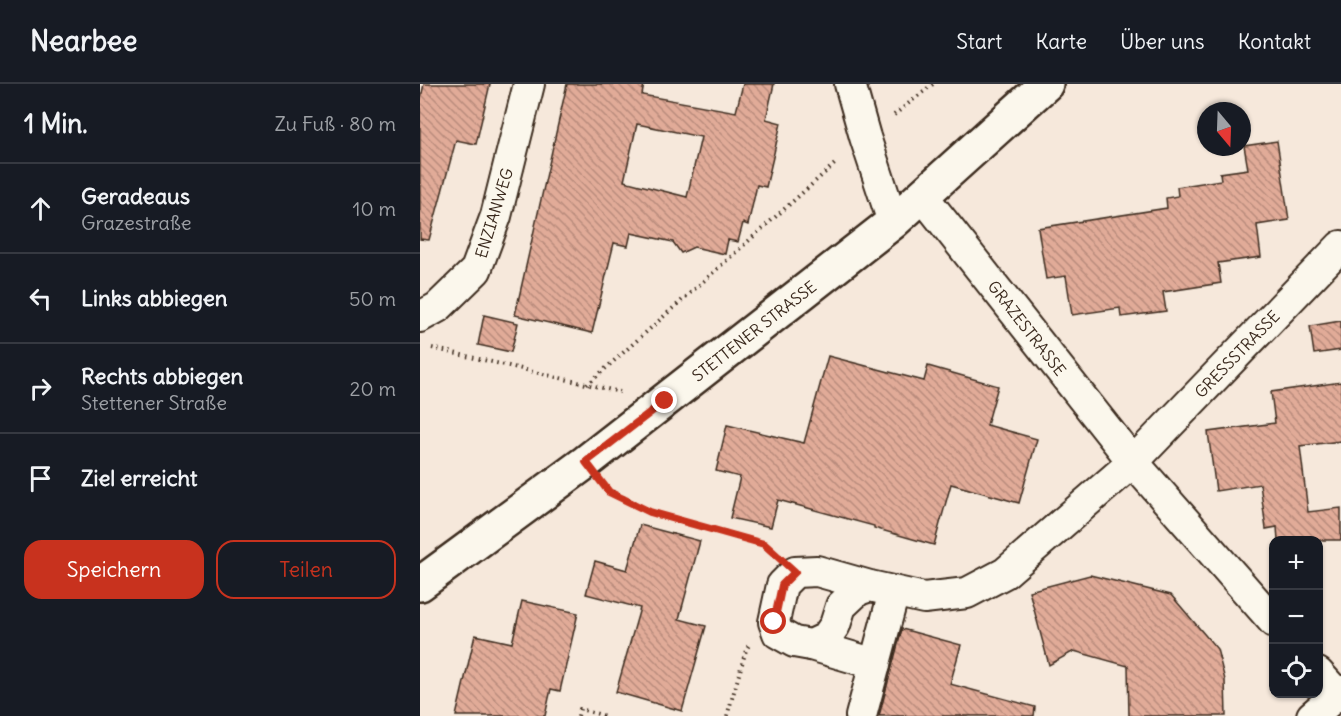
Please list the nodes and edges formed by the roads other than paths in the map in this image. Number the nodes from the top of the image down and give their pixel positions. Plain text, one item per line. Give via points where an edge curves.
1 (529, 84) edge
2 (850, 84) edge
3 (1046, 84) edge
4 (922, 195) junction
5 (893, 222) junction
6 (1341, 246) edge
7 (420, 317) edge
8 (1133, 462) junction
9 (420, 585) edge
10 (882, 589) junction
11 (1269, 616) edge
12 (811, 645) junction
13 (875, 664) junction
14 (1332, 686) edge
15 (861, 716) edge
16 (1312, 716) edge

1 - 7 street, ENZIANWEG via 496,216 476,270 438,307
2 - 5 street
3 - 4 street, STETTENER STRASSE
4 - 5 street, STETTENER STRASSE
4 - 8 street, GRAZESTRASSE
5 - 9 street, STETTENER STRASSE via 586,462
6 - 8 street, GRESSSTRASSE
8 - 10 street via 1005,573 967,593 924,598
8 - 11 street, GRAZESTRASSE
10 - 12 street via 858,590 841,606 826,638
10 - 12 street via 817,571 795,572 782,585 774,622 778,633
10 - 13 street
12 - 13 street
13 - 15 street
14 - 16 street

